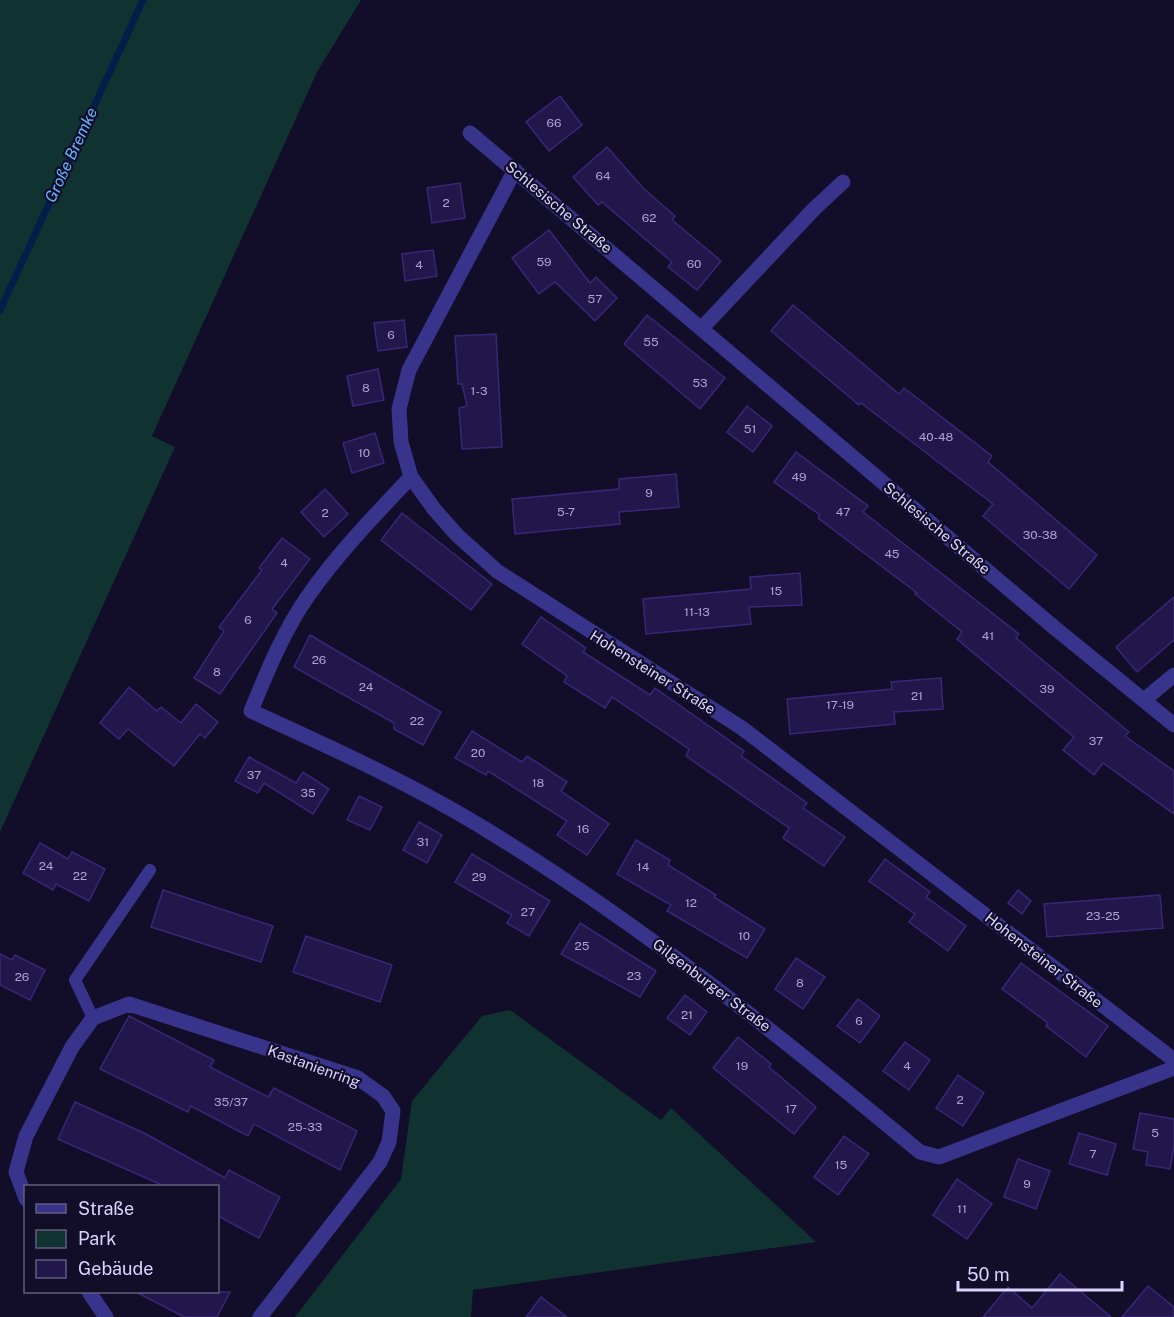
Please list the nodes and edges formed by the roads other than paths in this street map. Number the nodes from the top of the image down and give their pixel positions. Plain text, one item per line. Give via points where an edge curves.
1 (470, 133) dead end
2 (515, 170) junction
3 (843, 183) dead end
4 (702, 328) junction
5 (411, 477) junction
6 (1174, 675) edge
7 (1143, 700) junction
8 (1174, 724) edge
9 (150, 870) dead end
10 (93, 1018) junction
11 (1174, 1059) edge
12 (1174, 1068) edge
13 (24, 1194) edge
14 (90, 1293) edge
15 (106, 1317) edge
16 (260, 1317) edge

1 - 2 street, Schlesische Straße
2 - 4 street, Schlesische Straße
2 - 5 street, Hohensteiner Straße via 409,370 399,409 400,442
3 - 4 street
4 - 7 street, Schlesische Straße
5 - 11 street, Hohensteiner Straße via 457,535 497,571 742,728
5 - 12 street, Gilgenburger Straße via 355,536 307,597 269,667 251,711 428,796 645,934 741,1006 920,1152 939,1157
6 - 7 street
7 - 8 street, Schlesische Straße
9 - 10 lane via 75,980
10 - 13 street via 72,1047 26,1136 16,1172
10 - 16 street, Kastanienring via 129,1004 358,1078 383,1096 393,1111 389,1142 380,1162
14 - 15 street

